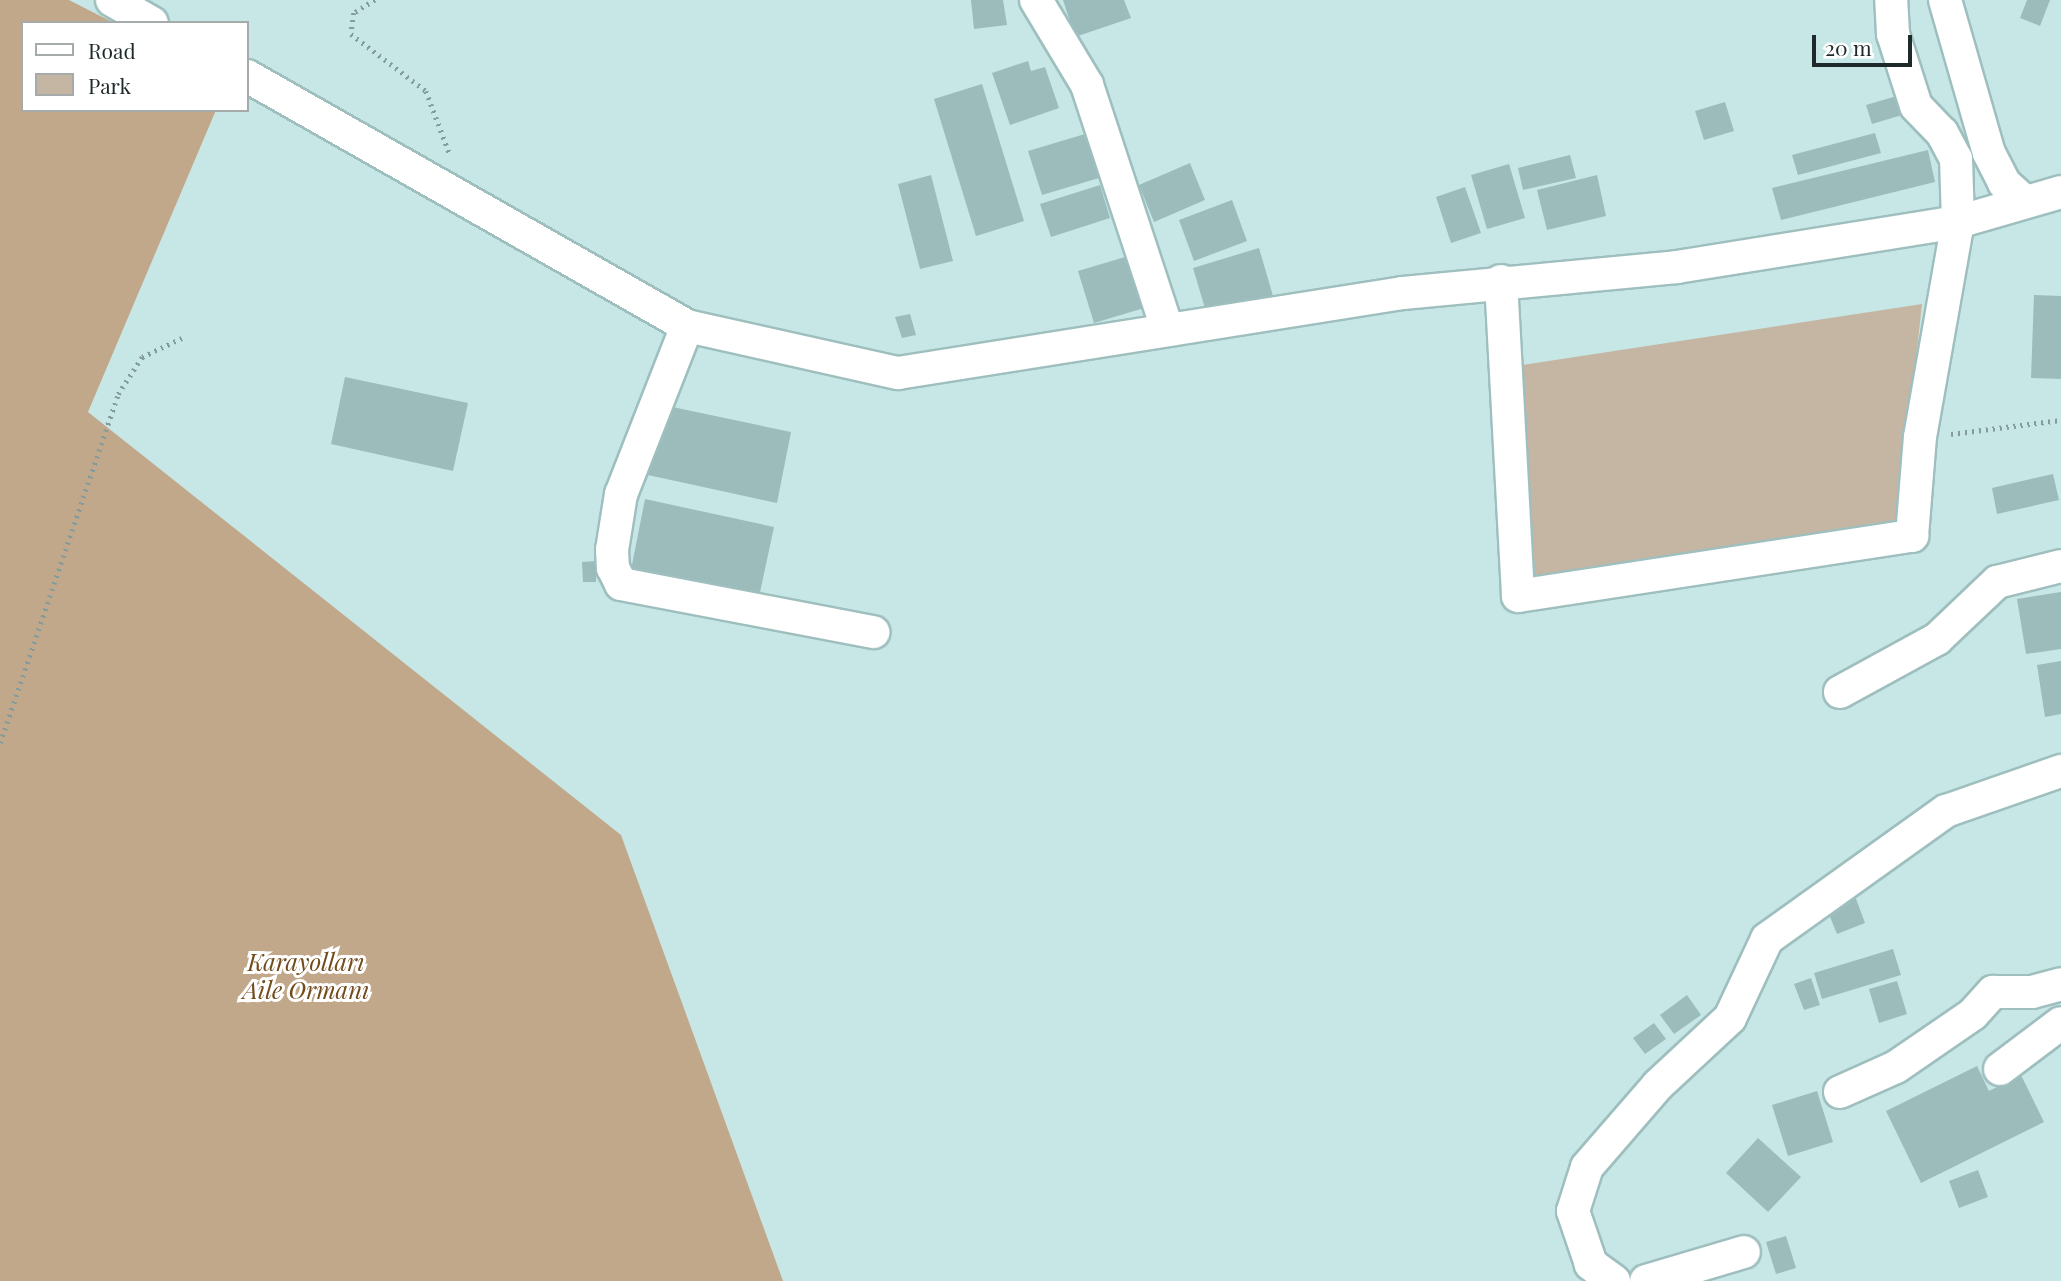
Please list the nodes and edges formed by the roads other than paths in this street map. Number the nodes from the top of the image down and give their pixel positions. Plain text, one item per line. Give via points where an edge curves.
1 (112, 0) edge
2 (1036, 0) edge
3 (1891, 0) edge
4 (1945, 0) edge
5 (149, 21) edge
6 (248, 77) edge
7 (2061, 192) edge
8 (2025, 202) junction
9 (1958, 222) junction
10 (1501, 281) junction
11 (687, 326) junction
12 (1167, 330) junction
13 (2061, 566) edge
14 (873, 632) dead end
15 (1840, 692) dead end
16 (2061, 771) edge
17 (2061, 984) edge
18 (2061, 1023) edge
19 (2000, 1069) dead end
20 (1840, 1092) dead end
21 (1744, 1252) dead end
22 (1614, 1281) edge
23 (1646, 1281) edge

1 - 5 street
2 - 12 street via 1087,85
3 - 9 street via 1893,34 1916,106 1942,132 1956,159
4 - 8 street via 1989,153 2004,183
6 - 11 street
7 - 8 street
8 - 9 street
9 - 10 street via 1677,267
9 - 10 street via 1920,437 1912,536 1518,596
10 - 12 street
11 - 12 street via 898,373
11 - 14 street via 621,494 612,550 613,568 621,584
13 - 15 street via 1997,582 1937,639
16 - 22 street via 1947,811 1767,939 1730,1018 1658,1085 1587,1167 1573,1211 1591,1264
17 - 20 street via 2032,992 1993,992 1973,1014 1896,1067
18 - 19 street
21 - 23 street

